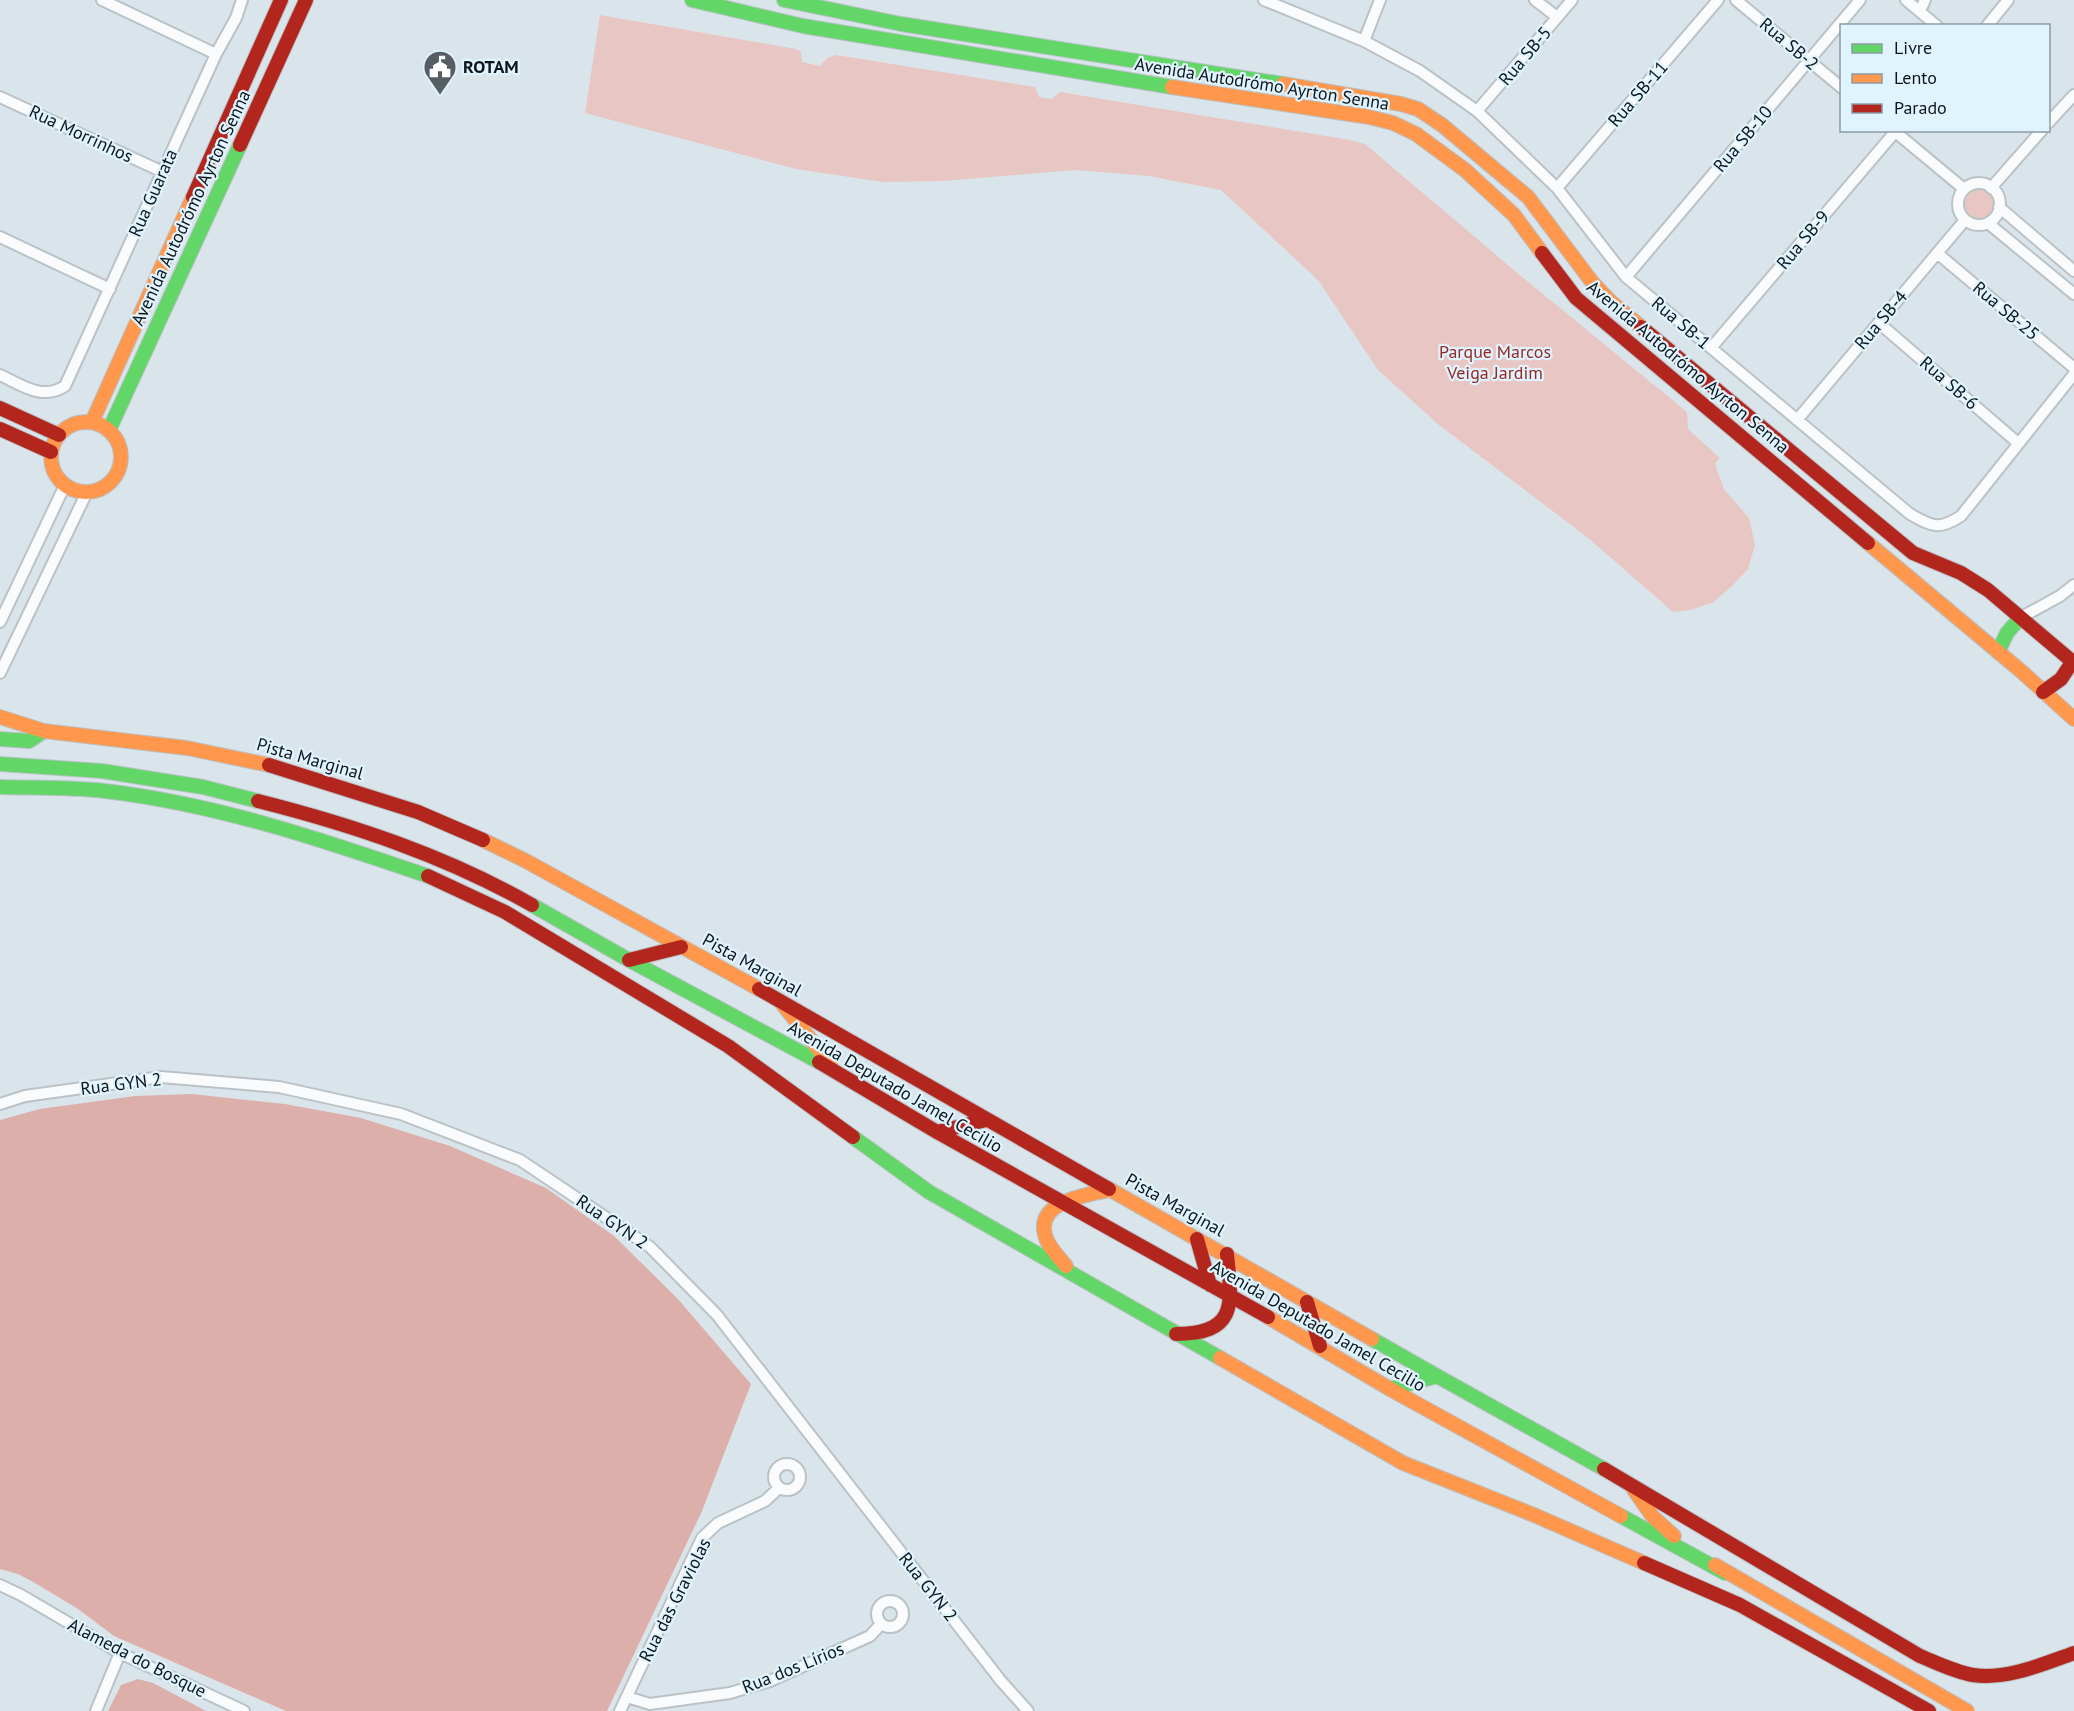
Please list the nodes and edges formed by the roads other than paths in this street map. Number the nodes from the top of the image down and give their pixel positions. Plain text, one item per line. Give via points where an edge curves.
1 (242, 0) edge
2 (281, 0) edge
3 (306, 0) edge
4 (692, 0) edge
5 (784, 0) edge
6 (1264, 0) edge
7 (1380, 0) edge
8 (1535, 0) edge
9 (1572, 0) edge
10 (1718, 0) edge
11 (1736, 0) edge
12 (1860, 0) edge
13 (1906, 0) edge
14 (1925, 0) edge
15 (2008, 0) edge
16 (108, 1) edge
17 (1920, 11) junction
18 (1557, 17) junction
19 (1935, 24) edge
20 (1989, 24) edge
21 (1364, 41) junction
22 (216, 54) junction
23 (1809, 61) junction
24 (1174, 67) junction
25 (1840, 86) edge
26 (1169, 87) junction
27 (0, 97) edge
28 (2072, 101) edge
29 (1477, 111) junction
30 (2050, 122) edge
31 (1893, 132) edge
32 (1895, 132) edge
33 (2040, 132) edge
34 (163, 172) junction
35 (1557, 188) junction
36 (1991, 188) junction
37 (1964, 189) junction
38 (1999, 207) junction
39 (1965, 220) junction
40 (1988, 222) junction
41 (0, 237) edge
42 (1937, 254) junction
43 (2074, 271) edge
44 (1626, 277) junction
45 (110, 289) junction
46 (2074, 294) edge
47 (1879, 322) junction
48 (1711, 348) junction
49 (2074, 368) edge
50 (2074, 374) edge
51 (0, 375) edge
52 (0, 408) edge
53 (1797, 420) junction
54 (92, 422) junction
55 (0, 429) edge
56 (109, 430) junction
57 (59, 435) junction
58 (2018, 444) junction
59 (51, 452) junction
60 (65, 485) junction
61 (87, 492) junction
62 (2074, 585) edge
63 (2020, 618) junction
64 (0, 622) edge
65 (1998, 652) junction
66 (2074, 660) edge
67 (0, 673) edge
68 (2043, 692) junction
69 (0, 717) edge
70 (2074, 719) edge
71 (44, 731) junction
72 (0, 739) edge
73 (0, 764) edge
74 (0, 787) edge
75 (681, 947) junction
76 (629, 960) junction
77 (780, 1001) junction
78 (836, 1071) junction
79 (0, 1104) edge
80 (986, 1120) junction
81 (937, 1132) junction
82 (1109, 1190) junction
83 (1062, 1202) junction
84 (1197, 1239) junction
85 (1227, 1254) junction
86 (1071, 1273) junction
87 (1210, 1285) junction
88 (1231, 1297) junction
89 (1307, 1302) junction
90 (1176, 1334) junction
91 (1320, 1347) junction
92 (1437, 1376) junction
93 (1390, 1389) junction
94 (1629, 1483) junction
95 (779, 1488) dead end
96 (1725, 1573) junction
97 (0, 1585) edge
98 (881, 1624) dead end
99 (120, 1653) junction
100 (2074, 1653) edge
101 (627, 1697) junction
102 (96, 1711) edge
103 (244, 1711) edge
104 (620, 1711) edge
105 (1028, 1711) edge
106 (1929, 1711) edge
107 (1967, 1711) edge

1 - 22 street, Rua Guarata
2 - 54 main road, Avenida Autodrómo Ayrton Senna
3 - 56 main road, Avenida Autodrómo Ayrton Senna
4 - 26 main road, Avenida Autodrómo Ayrton Senna via 803,26
5 - 24 main road, Avenida Autodrómo Ayrton Senna via 901,24
6 - 21 street, Rua SB-1
7 - 21 street
8 - 18 street
9 - 18 street, Rua SB-5
10 - 35 street, Rua SB-11
11 - 23 street, Rua SB-2
12 - 23 street, Rua SB-10
13 - 17 street
14 - 17 street
15 - 20 street
16 - 22 street
17 - 19 street
18 - 29 street, Rua SB-5
21 - 29 street, Rua SB-1 via 1420,71
22 - 34 street, Rua Guarata
23 - 25 street, Rua SB-2
23 - 44 street, Rua SB-10
24 - 26 main road
24 - 63 main road, Avenida Autodrómo Ayrton Senna via 1401,104 1442,124 1528,197 1611,302 1913,553 1961,573
26 - 65 main road, Avenida Autodrómo Ayrton Senna via 1369,117 1416,134 1442,151 1514,215 1576,298
27 - 34 street, Rua Morrinhos
28 - 30 street
29 - 35 street, Rua SB-1
31 - 48 street, Rua SB-9
32 - 37 street
33 - 36 street
34 - 45 street, Rua Guarata
35 - 44 street, Rua SB-1
36 - 37 street via 1980,183
36 - 38 street
37 - 39 street via 1958,202
38 - 40 street
38 - 43 street
39 - 40 street via 1977,225
39 - 42 street, Rua SB-4
40 - 46 street
41 - 45 street
42 - 47 street, Rua SB-4
42 - 49 street, Rua SB-25
44 - 48 street, Rua SB-1
45 - 51 street, Rua Guarata via 65,386 56,392 41,393
47 - 53 street, Rua SB-4
47 - 58 street, Rua SB-6
48 - 53 street, Rua SB-1
50 - 58 street, Rua SB-1
52 - 57 main road
53 - 58 street, Rua SB-1 via 1910,514 1929,525 1947,525 1960,516
54 - 56 main road
54 - 57 main road via 74,424
55 - 59 main road
56 - 61 main road via 120,451 116,474 109,483
57 - 59 main road
59 - 60 main road via 53,470
60 - 61 main road
60 - 64 street
61 - 67 street
62 - 63 street
63 - 65 main road via 2003,638
63 - 66 main road, Avenida Autodrómo Ayrton Senna
65 - 68 main road, Avenida Autodrómo Ayrton Senna
66 - 68 main road via 2063,679
68 - 70 main road, Avenida Autodrómo Ayrton Senna
69 - 71 main road, Pista Marginal
71 - 72 main road via 27,742
71 - 75 main road, Pista Marginal via 186,748 261,762 418,812 526,861
73 - 76 main road, Avenida Deputado Jamel Cecilio via 102,771 203,787 327,818 448,862
74 - 86 main road via 104,791 193,805 323,840 438,879 505,912 728,1046 929,1192
75 - 76 main road
75 - 77 main road, Pista Marginal
76 - 78 main road, Avenida Deputado Jamel Cecilio
77 - 78 main road
77 - 80 main road, Pista Marginal
78 - 81 main road, Avenida Deputado Jamel Cecilio
79 - 105 street, Rua GYN 2 via 25,1096 161,1077 279,1087 401,1114 520,1160 650,1247 717,1315
80 - 81 main road
80 - 82 main road, Pista Marginal
81 - 83 main road, Avenida Deputado Jamel Cecilio
82 - 83 main road
82 - 84 main road, Pista Marginal
83 - 86 main road via 1048,1213 1044,1233
83 - 87 main road, Avenida Deputado Jamel Cecilio
84 - 85 main road, Pista Marginal
84 - 87 main road
85 - 88 main road
85 - 89 main road, Pista Marginal
86 - 90 main road
87 - 88 main road, Avenida Deputado Jamel Cecilio
88 - 90 main road via 1220,1323 1213,1329
88 - 91 main road, Avenida Deputado Jamel Cecilio
89 - 91 main road
89 - 92 main road, Pista Marginal
90 - 106 main road via 1403,1462 1740,1605
91 - 93 main road, Avenida Deputado Jamel Cecilio
92 - 93 main road
92 - 94 main road, Pista Marginal
93 - 96 main road, Avenida Deputado Jamel Cecilio
94 - 96 main road via 1653,1517
94 - 100 main road, Pista Marginal via 1920,1656 1947,1668 1975,1675 2005,1674
95 - 101 street, Rua das Graviolas via 765,1501 718,1523 702,1538
96 - 107 main road
97 - 99 street, Alameda do Bosque
98 - 101 street, Rua dos Lírios via 870,1636 770,1681 730,1693 650,1704
99 - 102 street
99 - 103 street, Alameda do Bosque
101 - 104 street, Rua das Graviolas

